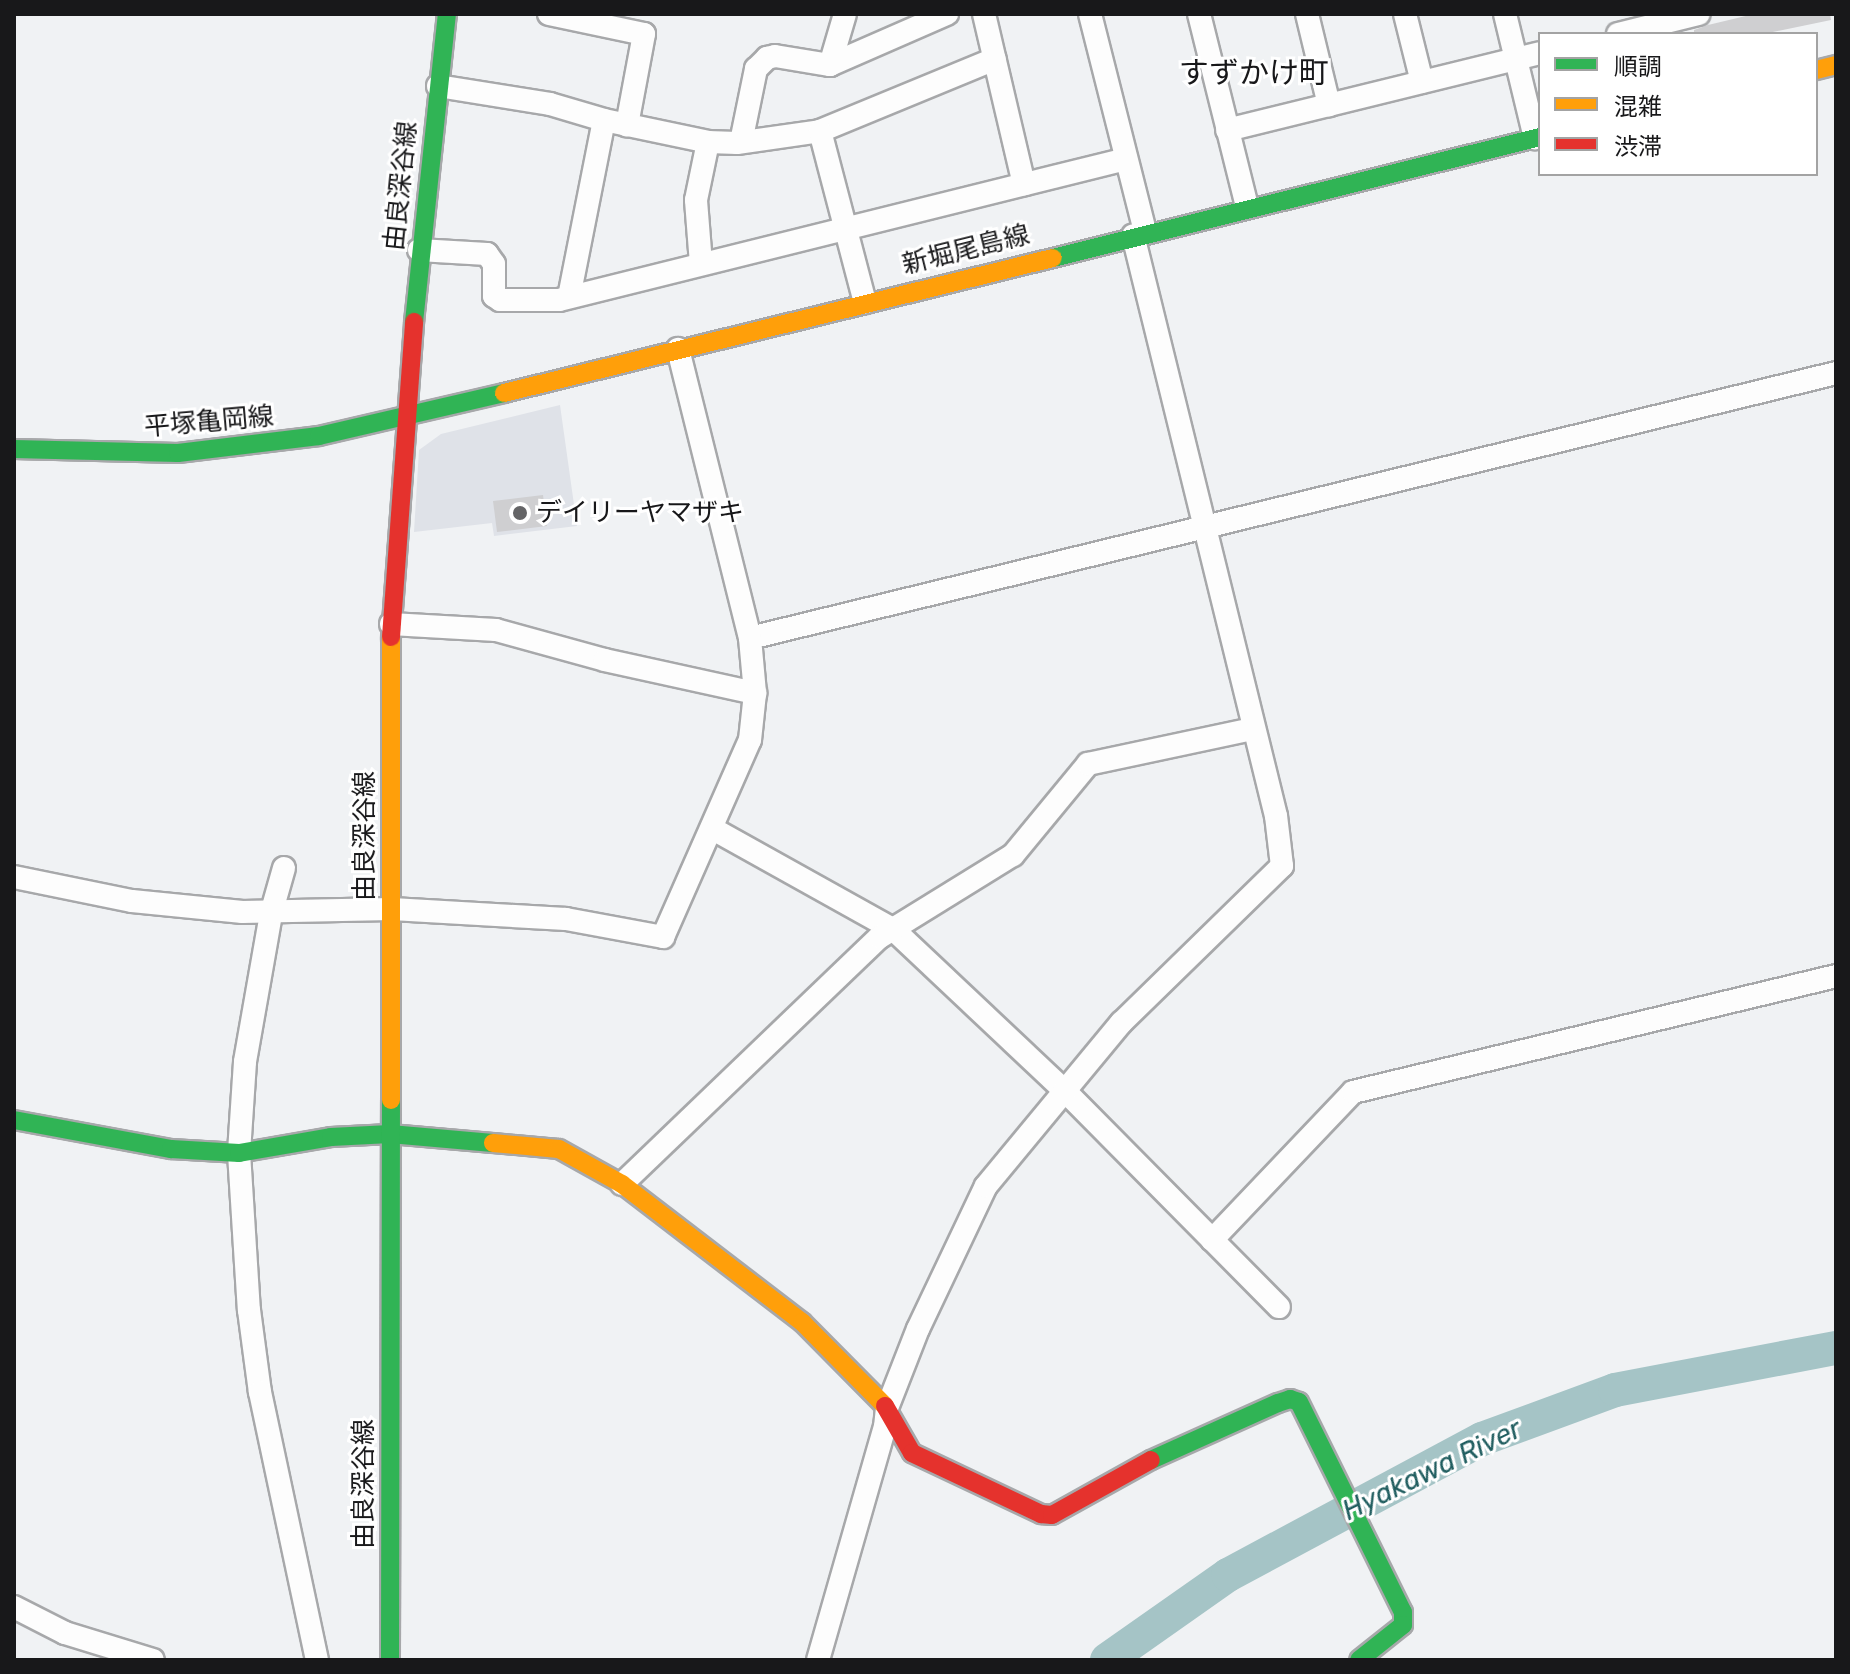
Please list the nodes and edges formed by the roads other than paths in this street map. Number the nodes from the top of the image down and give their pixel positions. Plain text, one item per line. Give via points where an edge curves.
1 (447, 14) edge
2 (549, 14) edge
3 (845, 14) edge
4 (947, 14) edge
5 (984, 14) edge
6 (1090, 14) edge
7 (1199, 14) edge
8 (1307, 14) edge
9 (1405, 14) edge
10 (1505, 14) edge
11 (1699, 14) edge
12 (1622, 27) edge
13 (1538, 54) edge
14 (995, 59) junction
15 (1516, 59) junction
16 (830, 65) junction
17 (1422, 82) junction
18 (438, 86) junction
19 (1329, 105) junction
20 (604, 120) junction
21 (627, 125) junction
22 (1227, 130) junction
23 (820, 131) junction
24 (1538, 137) edge
25 (708, 142) junction
26 (741, 142) junction
27 (1126, 159) junction
28 (1024, 184) junction
29 (1247, 207) junction
30 (846, 228) junction
31 (1139, 234) junction
32 (419, 250) junction
33 (701, 264) junction
34 (569, 297) junction
35 (865, 302) junction
36 (678, 349) junction
37 (1836, 373) edge
38 (406, 417) junction
39 (14, 449) edge
40 (1206, 529) junction
41 (391, 624) junction
42 (750, 638) junction
43 (755, 693) junction
44 (1253, 729) junction
45 (713, 829) junction
46 (284, 868) dead end
47 (14, 877) edge
48 (392, 909) junction
49 (271, 914) junction
50 (893, 929) junction
51 (1836, 976) edge
52 (1065, 1091) junction
53 (14, 1120) edge
54 (390, 1134) junction
55 (239, 1153) junction
56 (622, 1184) junction
57 (1212, 1240) junction
58 (1279, 1307) dead end
59 (887, 1408) junction
60 (14, 1607) edge
61 (153, 1660) edge
62 (317, 1660) edge
63 (390, 1660) edge
64 (818, 1660) edge
65 (1359, 1660) edge

1 - 18 main road, 由良深谷線
2 - 21 street via 644,34
3 - 16 street
4 - 16 street
5 - 14 street
6 - 27 street
7 - 22 street
8 - 19 street
9 - 17 street
10 - 15 street
11 - 12 street
13 - 15 street
14 - 23 street
14 - 28 street
15 - 17 street
15 - 24 street
16 - 26 street via 775,56 760,63
17 - 19 street
18 - 20 street via 550,104
18 - 32 main road, 由良深谷線
19 - 22 street
20 - 21 street
20 - 34 street
21 - 25 street
22 - 29 street
23 - 26 street
23 - 30 street
24 - 29 main road, 新堀尾島線
25 - 26 street
25 - 33 street via 696,200
27 - 28 street
27 - 31 street
28 - 30 street
29 - 31 main road, 新堀尾島線
30 - 33 street
30 - 35 street
31 - 35 main road, 新堀尾島線
31 - 40 street
32 - 34 street via 487,254 494,264 494,296 500,300
32 - 38 main road, 由良深谷線
33 - 34 street
35 - 36 main road, 新堀尾島線
36 - 38 main road, 新堀尾島線
36 - 42 street
37 - 40 street
38 - 39 main road, 平塚亀岡線 via 224,450 127,454
38 - 41 main road, 由良深谷線
40 - 42 street
40 - 44 street
41 - 43 street via 496,630
41 - 48 main road, 由良深谷線
42 - 43 street
43 - 45 street via 750,740
44 - 50 street via 1088,764 1013,855
44 - 52 street via 1276,816 1282,866 1121,1023
45 - 48 street via 663,937 566,919
45 - 50 street
46 - 49 street
47 - 49 street via 132,901
48 - 49 street
48 - 54 main road, 由良深谷線
49 - 55 street via 245,1062
50 - 52 street
50 - 56 street
51 - 57 street via 1353,1092
52 - 57 street
52 - 59 street via 986,1186
53 - 55 main road via 171,1149
54 - 55 main road via 331,1137
54 - 56 main road via 559,1149
54 - 63 main road, 由良深谷線
55 - 62 street via 260,1392
56 - 59 main road via 802,1322
57 - 58 street
59 - 64 street
59 - 65 main road via 912,1453 1024,1509 1052,1515 1141,1464 1278,1403 1299,1402 1401,1605 1403,1625
60 - 61 street via 65,1633

